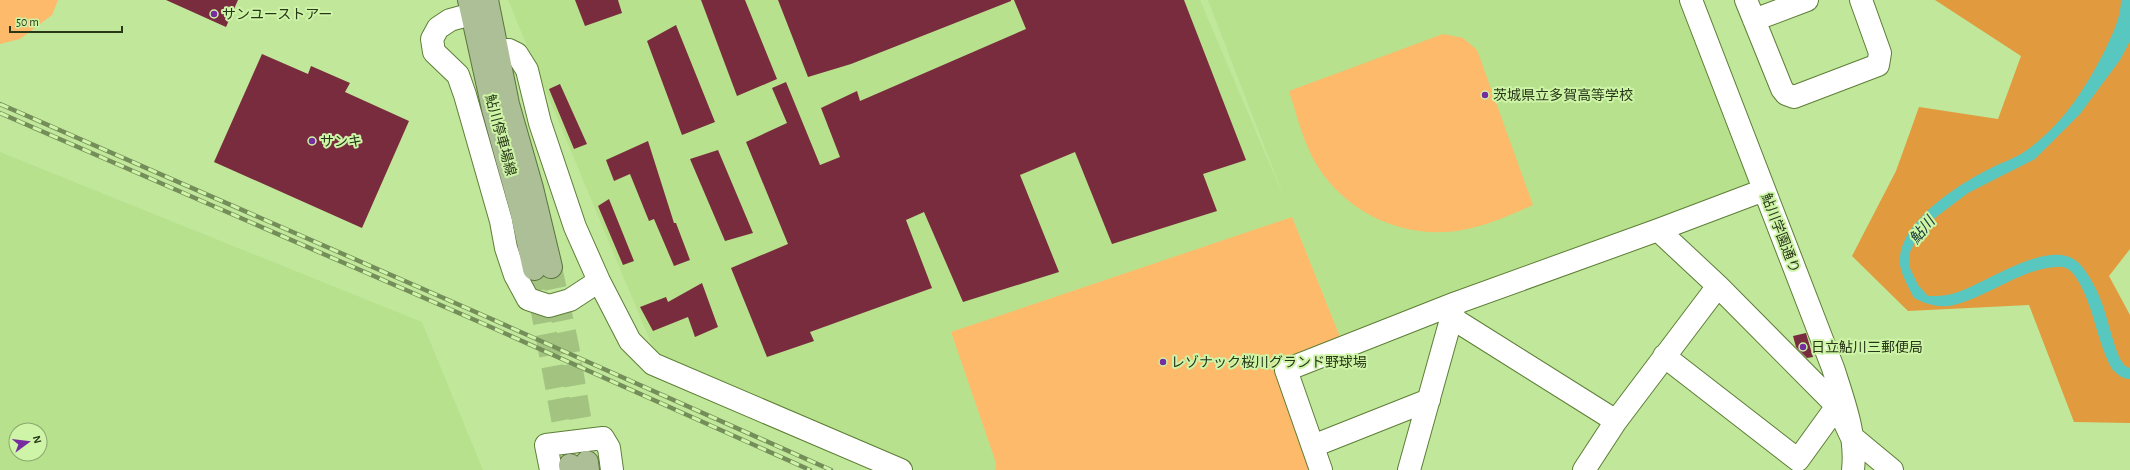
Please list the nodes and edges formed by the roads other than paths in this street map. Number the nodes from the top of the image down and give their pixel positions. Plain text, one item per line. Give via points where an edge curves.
1 (1691, 0) edge
2 (1807, 0) edge
3 (1860, 0) edge
4 (476, 5) edge
5 (1750, 10) edge
6 (497, 50) junction
7 (1764, 190) junction
8 (1658, 230) junction
9 (599, 282) junction
10 (1718, 286) junction
11 (1454, 310) junction
12 (1664, 356) junction
13 (1429, 400) junction
14 (1837, 406) junction
15 (1616, 421) junction
16 (1851, 436) junction
17 (1313, 446) junction
18 (574, 467) edge
19 (612, 470) edge
20 (901, 470) edge
21 (1321, 470) edge
22 (1409, 470) edge
23 (1584, 470) edge
24 (1853, 470) edge
25 (1892, 470) edge

1 - 7 street, 鮎川学園通り
2 - 5 street
3 - 5 street via 1880,53 1878,65 1794,96 1786,94 1782,89
4 - 6 main road, 鮎川停車場線
4 - 6 main road, 鮎川停車場線 via 493,109 520,210 543,268 532,188 508,104
4 - 9 street via 438,28 432,39 434,52 458,75 515,275 528,299 549,306 570,300
6 - 9 street via 509,50 517,54 527,70 540,123 575,227
7 - 8 street
7 - 16 street, 鮎川学園通り via 1833,368 1844,400
8 - 10 street
8 - 11 street
9 - 20 street via 630,341 653,364
10 - 12 street
10 - 14 street
11 - 13 street
11 - 15 street
11 - 17 street via 1286,370
12 - 14 street via 1798,460
12 - 15 street
13 - 17 street
13 - 22 street
14 - 16 street
15 - 23 street
16 - 24 street, 鮎川学園通り
16 - 25 street
17 - 21 street
18 - 19 street via 546,445 603,438 609,448

